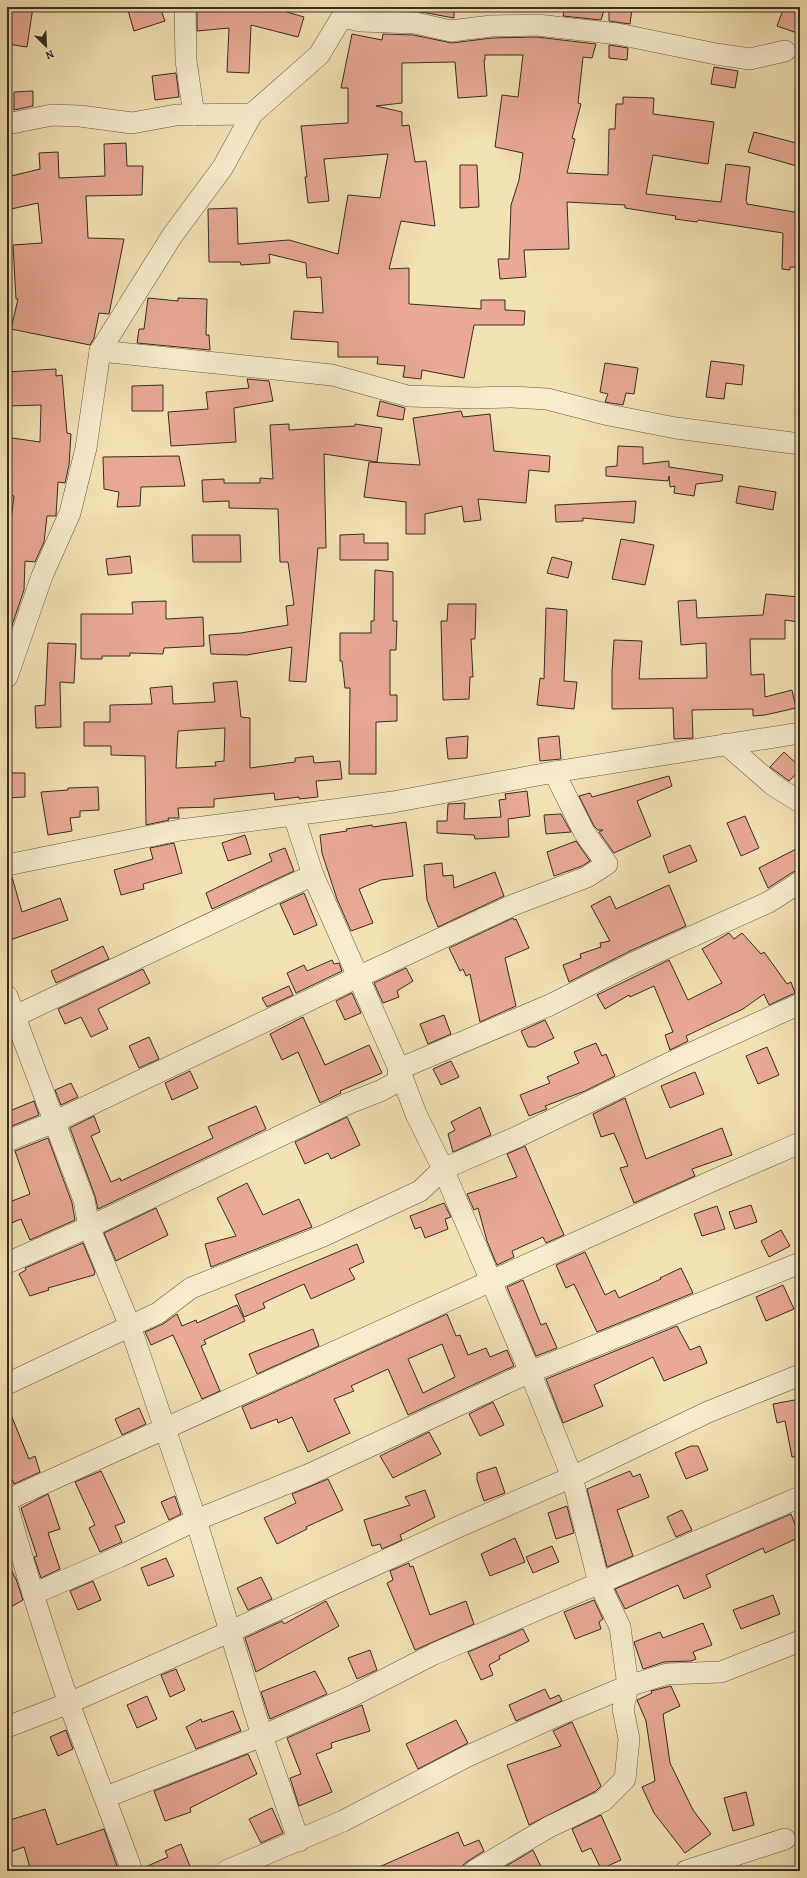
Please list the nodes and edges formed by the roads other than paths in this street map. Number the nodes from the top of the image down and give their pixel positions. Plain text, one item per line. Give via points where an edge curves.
1 (185, 7) edge
2 (346, 12) edge
3 (785, 52) dead end
4 (252, 114) junction
5 (194, 115) junction
6 (7, 124) edge
7 (100, 351) junction
8 (800, 444) edge
9 (7, 677) edge
10 (800, 733) edge
11 (726, 744) junction
12 (554, 772) junction
13 (800, 802) edge
14 (294, 816) junction
15 (7, 865) edge
16 (314, 876) junction
17 (800, 882) edge
18 (358, 977) junction
19 (7, 996) edge
20 (800, 1004) edge
21 (11, 1018) edge
22 (399, 1069) junction
23 (54, 1122) junction
24 (7, 1141) edge
25 (800, 1143) edge
26 (443, 1169) junction
27 (89, 1227) junction
28 (7, 1262) edge
29 (800, 1263) edge
30 (491, 1281) junction
31 (130, 1326) junction
32 (530, 1372) junction
33 (800, 1375) edge
34 (7, 1384) edge
35 (165, 1430) junction
36 (572, 1477) junction
37 (800, 1498) edge
38 (7, 1500) edge
39 (7, 1505) edge
40 (196, 1520) junction
41 (599, 1583) junction
42 (33, 1594) junction
43 (229, 1632) junction
44 (800, 1641) edge
45 (628, 1686) junction
46 (69, 1703) junction
47 (7, 1727) edge
48 (262, 1736) junction
49 (106, 1797) junction
50 (785, 1839) dead end
51 (299, 1842) junction
52 (132, 1871) edge
53 (226, 1871) edge
54 (474, 1871) edge
55 (686, 1871) edge

1 - 5 street via 186,61
2 - 3 street via 360,21 415,23 451,31 491,26 537,25 618,34 750,59
2 - 4 street via 319,55
4 - 5 street
4 - 7 street via 223,167 172,236
5 - 6 street via 176,115 132,123 52,115
7 - 8 street via 332,376 408,396 547,399 609,415 676,428
7 - 9 street via 86,448 70,513 42,576
10 - 11 street
11 - 12 street
11 - 13 street via 773,785
12 - 14 street
12 - 18 street via 584,832 607,864 587,877 513,905
14 - 15 street via 180,830
14 - 16 street
16 - 18 street
16 - 21 street
17 - 22 street via 769,902 635,962 550,1005
18 - 22 street
18 - 23 street
19 - 21 street
20 - 26 street
21 - 23 street
22 - 26 street via 416,1114
22 - 27 street via 397,1082 380,1091 347,1104
23 - 24 street
23 - 27 street via 84,1200
25 - 30 street
26 - 30 street
26 - 31 street via 420,1191 323,1236 191,1288 158,1313
27 - 28 street
27 - 31 street
29 - 32 street
30 - 32 street
30 - 35 street
31 - 34 street
31 - 35 street
32 - 36 street
32 - 40 street via 310,1474
33 - 36 street via 708,1412
35 - 38 street
35 - 40 street
36 - 41 street
36 - 43 street
37 - 41 street
39 - 42 street
40 - 42 street via 120,1557
40 - 43 street
41 - 45 street via 620,1627
41 - 48 street via 434,1654 354,1695
42 - 46 street
43 - 46 street
43 - 48 street
44 - 45 street via 721,1672 667,1674
45 - 51 street via 562,1713 466,1758
45 - 54 street via 623,1709 629,1739 625,1779 603,1800 549,1827
46 - 47 street
46 - 49 street
48 - 49 street
48 - 51 street
49 - 52 street
50 - 55 street
51 - 53 street

